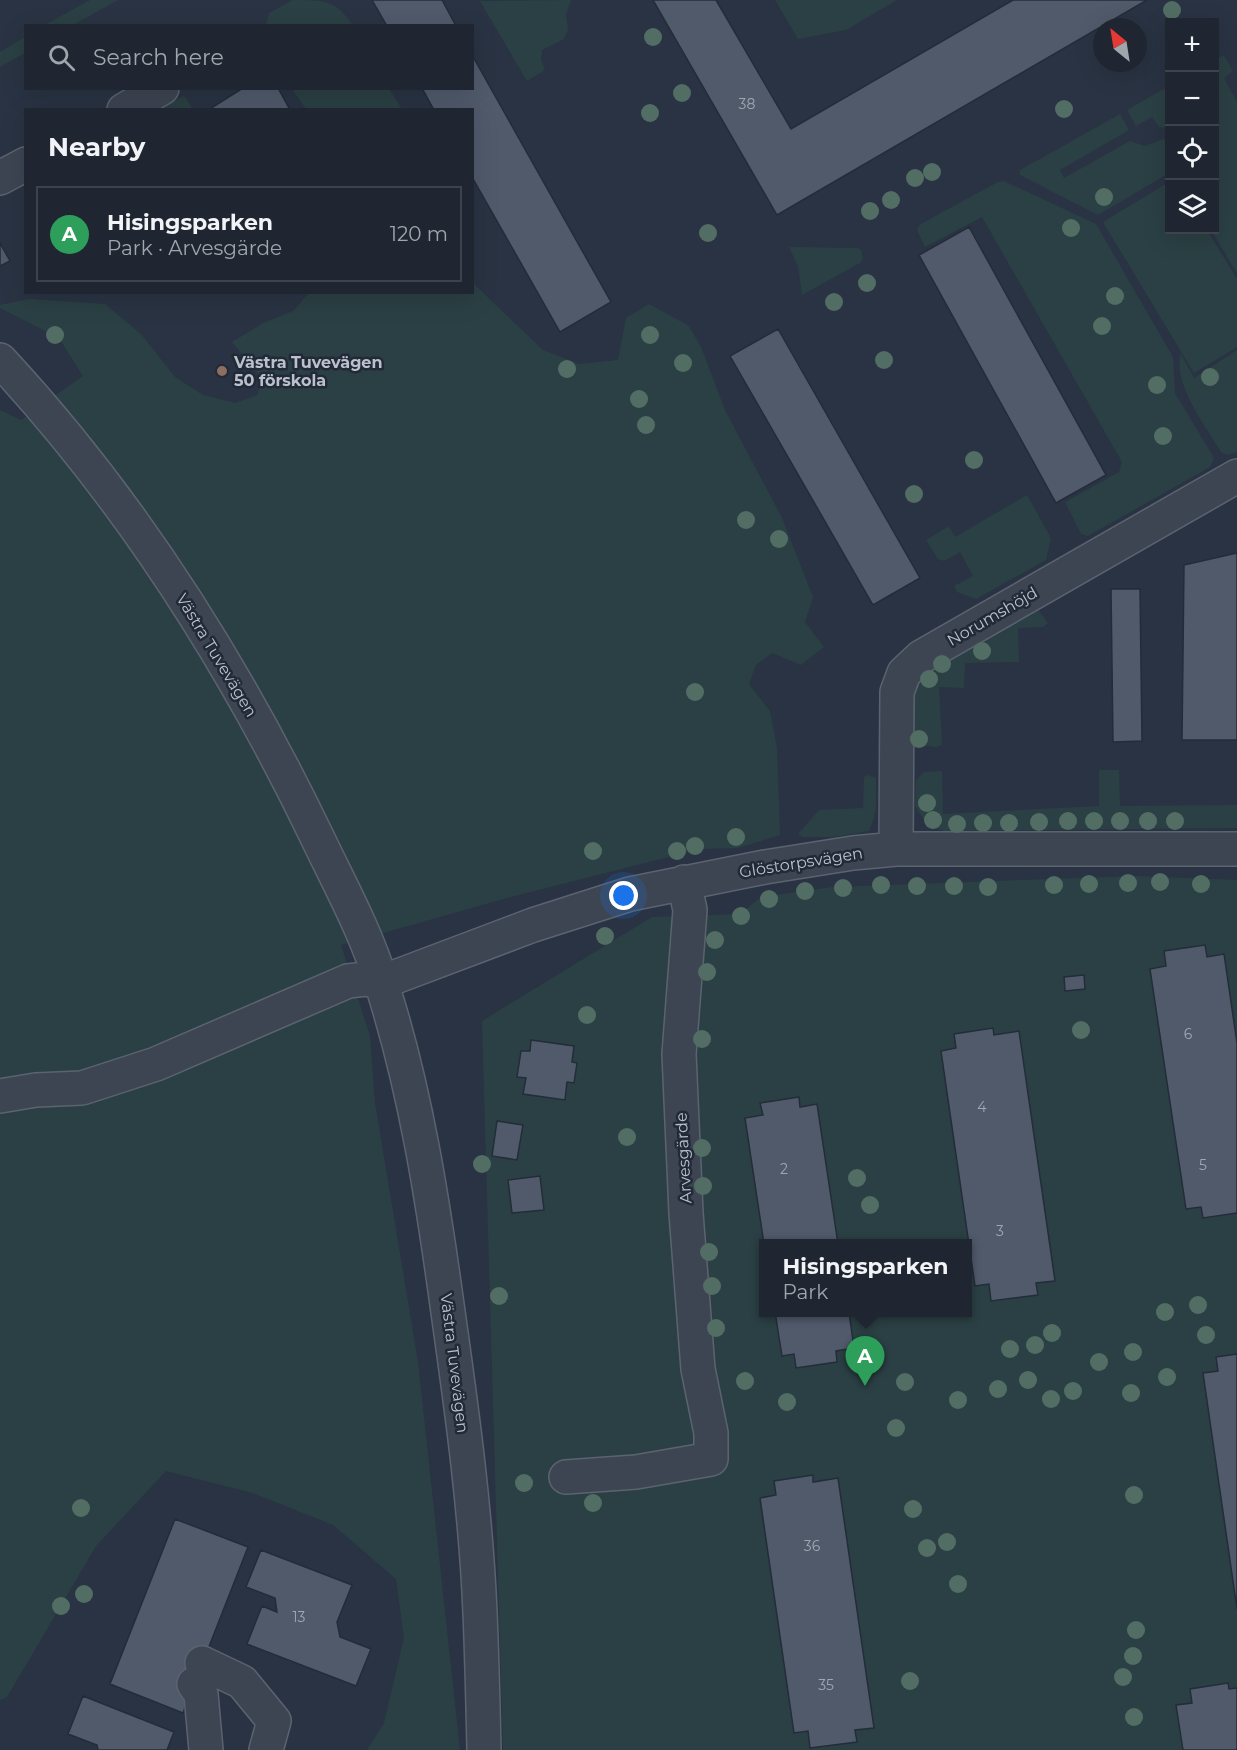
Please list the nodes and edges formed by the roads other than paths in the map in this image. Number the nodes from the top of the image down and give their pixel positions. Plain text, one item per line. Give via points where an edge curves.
1 (159, 90) edge
2 (127, 108) edge
3 (24, 165) edge
4 (0, 178) edge
5 (0, 360) edge
6 (1237, 476) edge
7 (896, 849) junction
8 (1237, 849) edge
9 (684, 882) junction
10 (382, 982) junction
11 (0, 1096) edge
12 (566, 1478) dead end
13 (270, 1736) edge
14 (207, 1750) edge
15 (484, 1750) edge

1 - 2 street
3 - 4 street
5 - 10 street, Västra Tuvevägen via 87,461 216,648 295,791
6 - 7 street, Norumshöjd via 975,624 921,657 904,673 897,692
7 - 8 street, Glöstorpsvägen
7 - 9 street, Glöstorpsvägen via 853,852
9 - 10 street, Glöstorpsvägen via 590,906
9 - 12 street, Arvesgärde via 690,910 679,1054 685,1202 698,1369 711,1433 711,1459 636,1472
10 - 11 street via 348,981 156,1064 82,1088
10 - 15 street, Västra Tuvevägen via 404,1057 437,1229 463,1422 480,1610
13 - 14 street via 242,1682 198,1673

